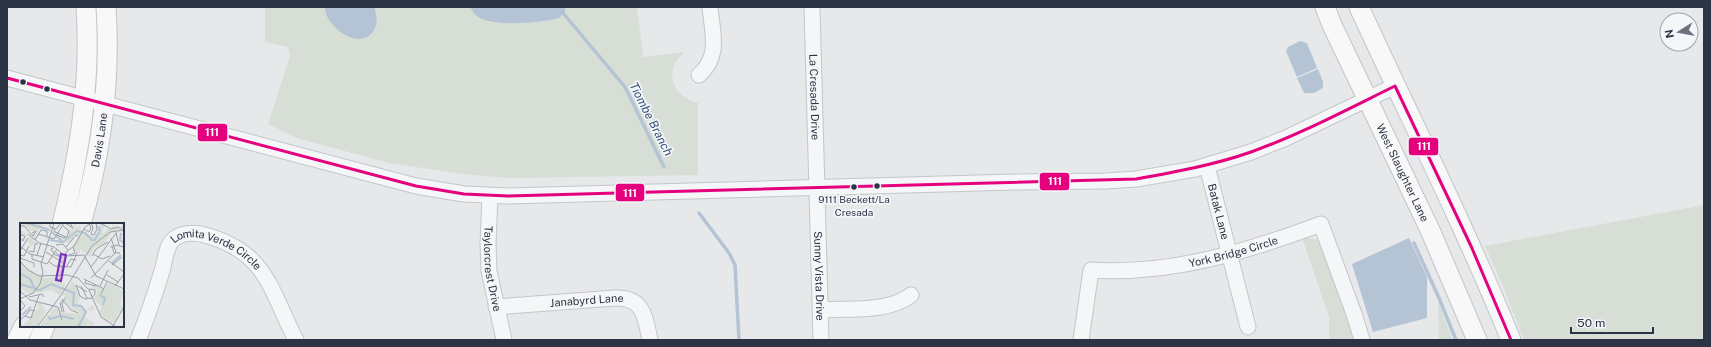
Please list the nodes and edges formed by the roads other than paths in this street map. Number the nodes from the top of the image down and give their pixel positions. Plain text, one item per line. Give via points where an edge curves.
1 (86, 7) edge
2 (106, 7) edge
3 (710, 7) edge
4 (812, 7) edge
5 (1325, 7) edge
6 (1359, 7) edge
7 (699, 75) dead end
8 (7, 78) edge
9 (1395, 86) junction
10 (1367, 98) junction
11 (85, 99) junction
12 (104, 103) junction
13 (1207, 166) junction
14 (817, 188) junction
15 (490, 196) junction
16 (62, 223) edge
17 (81, 223) edge
18 (1230, 255) junction
19 (911, 295) dead end
20 (496, 306) junction
21 (820, 310) junction
22 (24, 327) edge
23 (45, 327) edge
24 (1248, 327) dead end
25 (17, 340) edge
26 (39, 340) edge
27 (138, 340) edge
28 (296, 340) edge
29 (504, 340) edge
30 (650, 340) edge
31 (822, 340) edge
32 (1081, 340) edge
33 (1362, 340) edge
34 (1477, 340) edge
35 (1510, 340) edge

1 - 11 main road, Davis Lane
2 - 12 main road, Davis Lane via 107,65
3 - 7 street via 714,49 710,63
4 - 14 street, La Cresada Drive
5 - 10 main road, West Slaughter Lane
6 - 9 main road
8 - 11 street
9 - 10 street
9 - 35 main road via 1471,246
10 - 13 street via 1261,149
10 - 34 main road, West Slaughter Lane via 1430,230
11 - 12 street
11 - 16 main road, Davis Lane via 81,137
12 - 15 street via 416,186
12 - 17 main road, Davis Lane via 95,166
13 - 14 street via 1152,177 1105,181
13 - 18 street, Batak Lane
14 - 15 street
14 - 21 street, Sunny Vista Drive
15 - 20 street, Taylorcrest Drive via 488,258
18 - 24 street, Batak Lane
18 - 32 street, York Bridge Circle via 1155,268 1091,270
18 - 33 street, York Bridge Circle via 1321,224
19 - 21 street via 885,307
20 - 29 street, Taylorcrest Drive
20 - 30 street, Janabyrd Lane via 628,298 637,303 642,310
21 - 31 street, Sunny Vista Drive
22 - 25 main road
23 - 26 main road
27 - 28 street, Lomita Verde Circle via 170,244 180,235 194,233 234,246 261,269 275,291

